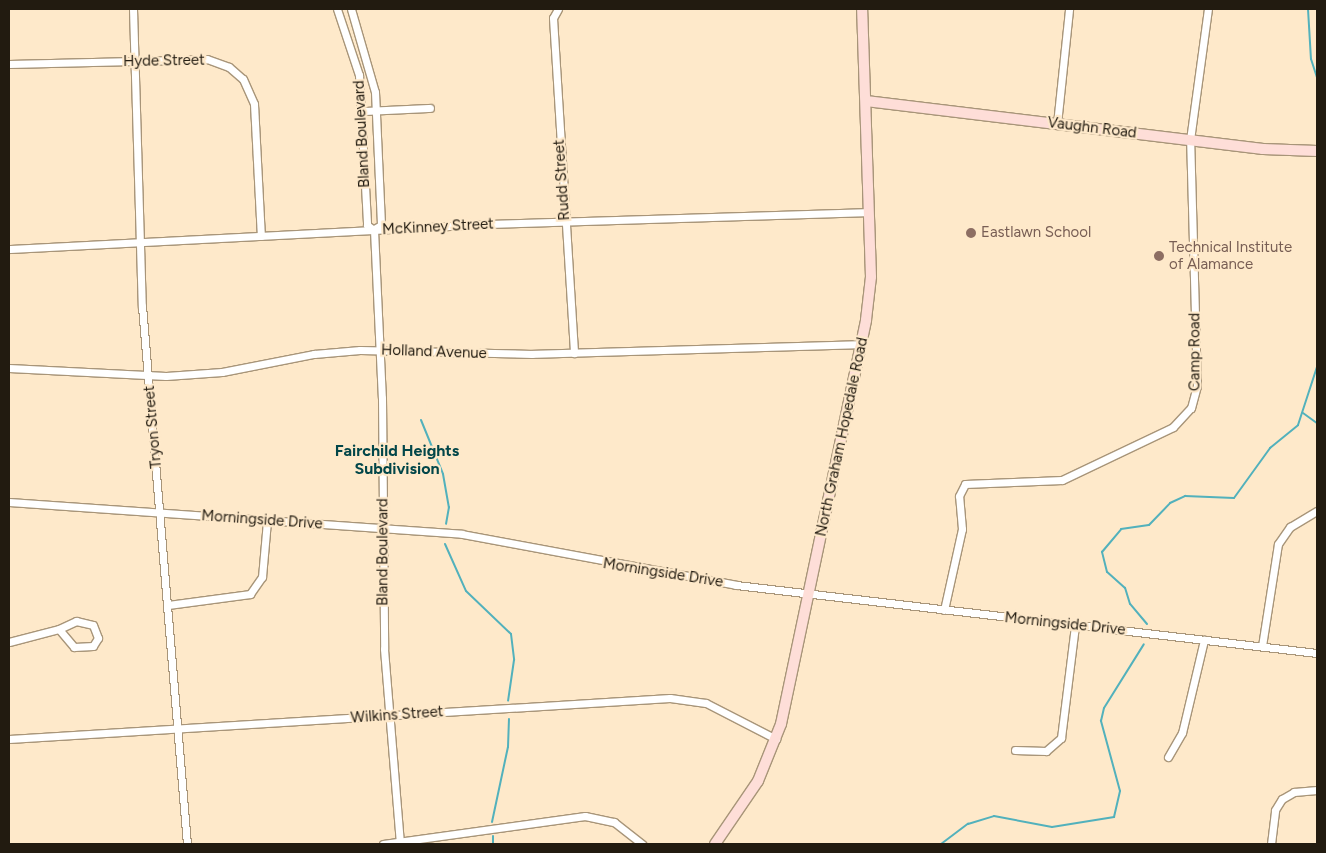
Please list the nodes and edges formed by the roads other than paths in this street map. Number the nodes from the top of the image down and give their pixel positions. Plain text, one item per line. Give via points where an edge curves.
1 (133, 9) edge
2 (337, 9) edge
3 (351, 9) edge
4 (558, 9) edge
5 (862, 9) edge
6 (1069, 9) edge
7 (1208, 9) edge
8 (134, 60) junction
9 (9, 64) edge
10 (866, 101) junction
11 (430, 108) dead end
12 (375, 110) junction
13 (363, 112) junction
14 (1057, 124) junction
15 (1190, 140) junction
16 (1317, 151) edge
17 (868, 212) junction
18 (565, 221) junction
19 (374, 230) junction
20 (261, 236) junction
21 (139, 242) junction
22 (9, 249) edge
23 (862, 344) junction
24 (379, 351) junction
25 (574, 353) junction
26 (9, 368) edge
27 (148, 374) junction
28 (9, 502) edge
29 (1317, 512) edge
30 (160, 513) junction
31 (268, 521) junction
32 (383, 528) junction
33 (809, 594) junction
34 (168, 606) junction
35 (944, 610) junction
36 (1074, 625) junction
37 (59, 629) junction
38 (1204, 640) junction
39 (9, 642) edge
40 (1262, 646) junction
41 (1317, 652) edge
42 (388, 716) junction
43 (177, 730) junction
44 (9, 739) edge
45 (776, 739) junction
46 (1015, 750) dead end
47 (1168, 757) dead end
48 (1317, 790) edge
49 (400, 843) edge
50 (188, 844) edge
51 (383, 844) edge
52 (642, 844) edge
53 (715, 844) edge
54 (1271, 844) edge

1 - 8 street, Tryon Street
2 - 13 street, Bland Boulevard via 359,75
3 - 12 street, Bland Boulevard via 370,63
4 - 18 street, Rudd Street via 553,18
5 - 10 street, North Graham Hopedale Road
6 - 14 street
7 - 15 street, Camp Road
8 - 9 street, Hyde Street
8 - 20 street, Hyde Street via 207,59 229,67 243,79 254,104
8 - 21 street, Tryon Street
10 - 14 street, Vaughn Road
10 - 17 street, North Graham Hopedale Road
11 - 12 street
12 - 13 street
12 - 19 street, Bland Boulevard via 381,225
13 - 19 street, Bland Boulevard via 367,225
14 - 15 street, Vaughn Road
15 - 16 street, Vaughn Road
15 - 35 street, Camp Road via 1197,386 1191,408 1172,427 1062,480 1038,484 974,480 965,484 959,496 962,529
17 - 18 street, McKinney Street
17 - 23 street, North Graham Hopedale Road via 870,277
18 - 19 street, McKinney Street
18 - 25 street, Rudd Street
19 - 20 street, McKinney Street
19 - 24 street, Bland Boulevard
20 - 21 street, McKinney Street
21 - 22 street, McKinney Street
21 - 27 street, Tryon Street
23 - 25 street, Holland Avenue
23 - 33 street, North Graham Hopedale Road
24 - 25 street, Holland Avenue
24 - 27 street, Holland Avenue via 314,354 199,375
24 - 32 street, Bland Boulevard
26 - 27 street, Holland Avenue
27 - 30 street, Tryon Street
28 - 30 street, Morningside Drive
29 - 40 street via 1294,524 1278,544
30 - 31 street, Morningside Drive
30 - 34 street, Tryon Street
31 - 32 street, Morningside Drive
31 - 34 street via 262,577 250,594
32 - 33 street, Morningside Drive via 489,538 670,575
32 - 42 street, Bland Boulevard
33 - 35 street, Morningside Drive
33 - 45 street, North Graham Hopedale Road
34 - 43 street, Tryon Street
35 - 36 street, Morningside Drive
36 - 38 street, Morningside Drive
36 - 46 street via 1061,738 1046,751
37 - 37 street via 68,622 87,622 98,638 93,646 80,650
37 - 39 street
38 - 40 street, Morningside Drive
38 - 47 street via 1182,733
40 - 41 street, Morningside Drive
42 - 43 street, Wilkins Street
42 - 45 street, Wilkins Street via 682,698 711,705
42 - 49 street, Bland Boulevard
43 - 44 street, Wilkins Street
43 - 50 street, Tryon Street
45 - 53 street, North Graham Hopedale Road via 746,801
48 - 54 street via 1294,792 1282,798 1275,810
49 - 51 street
49 - 52 street via 585,816 614,822

